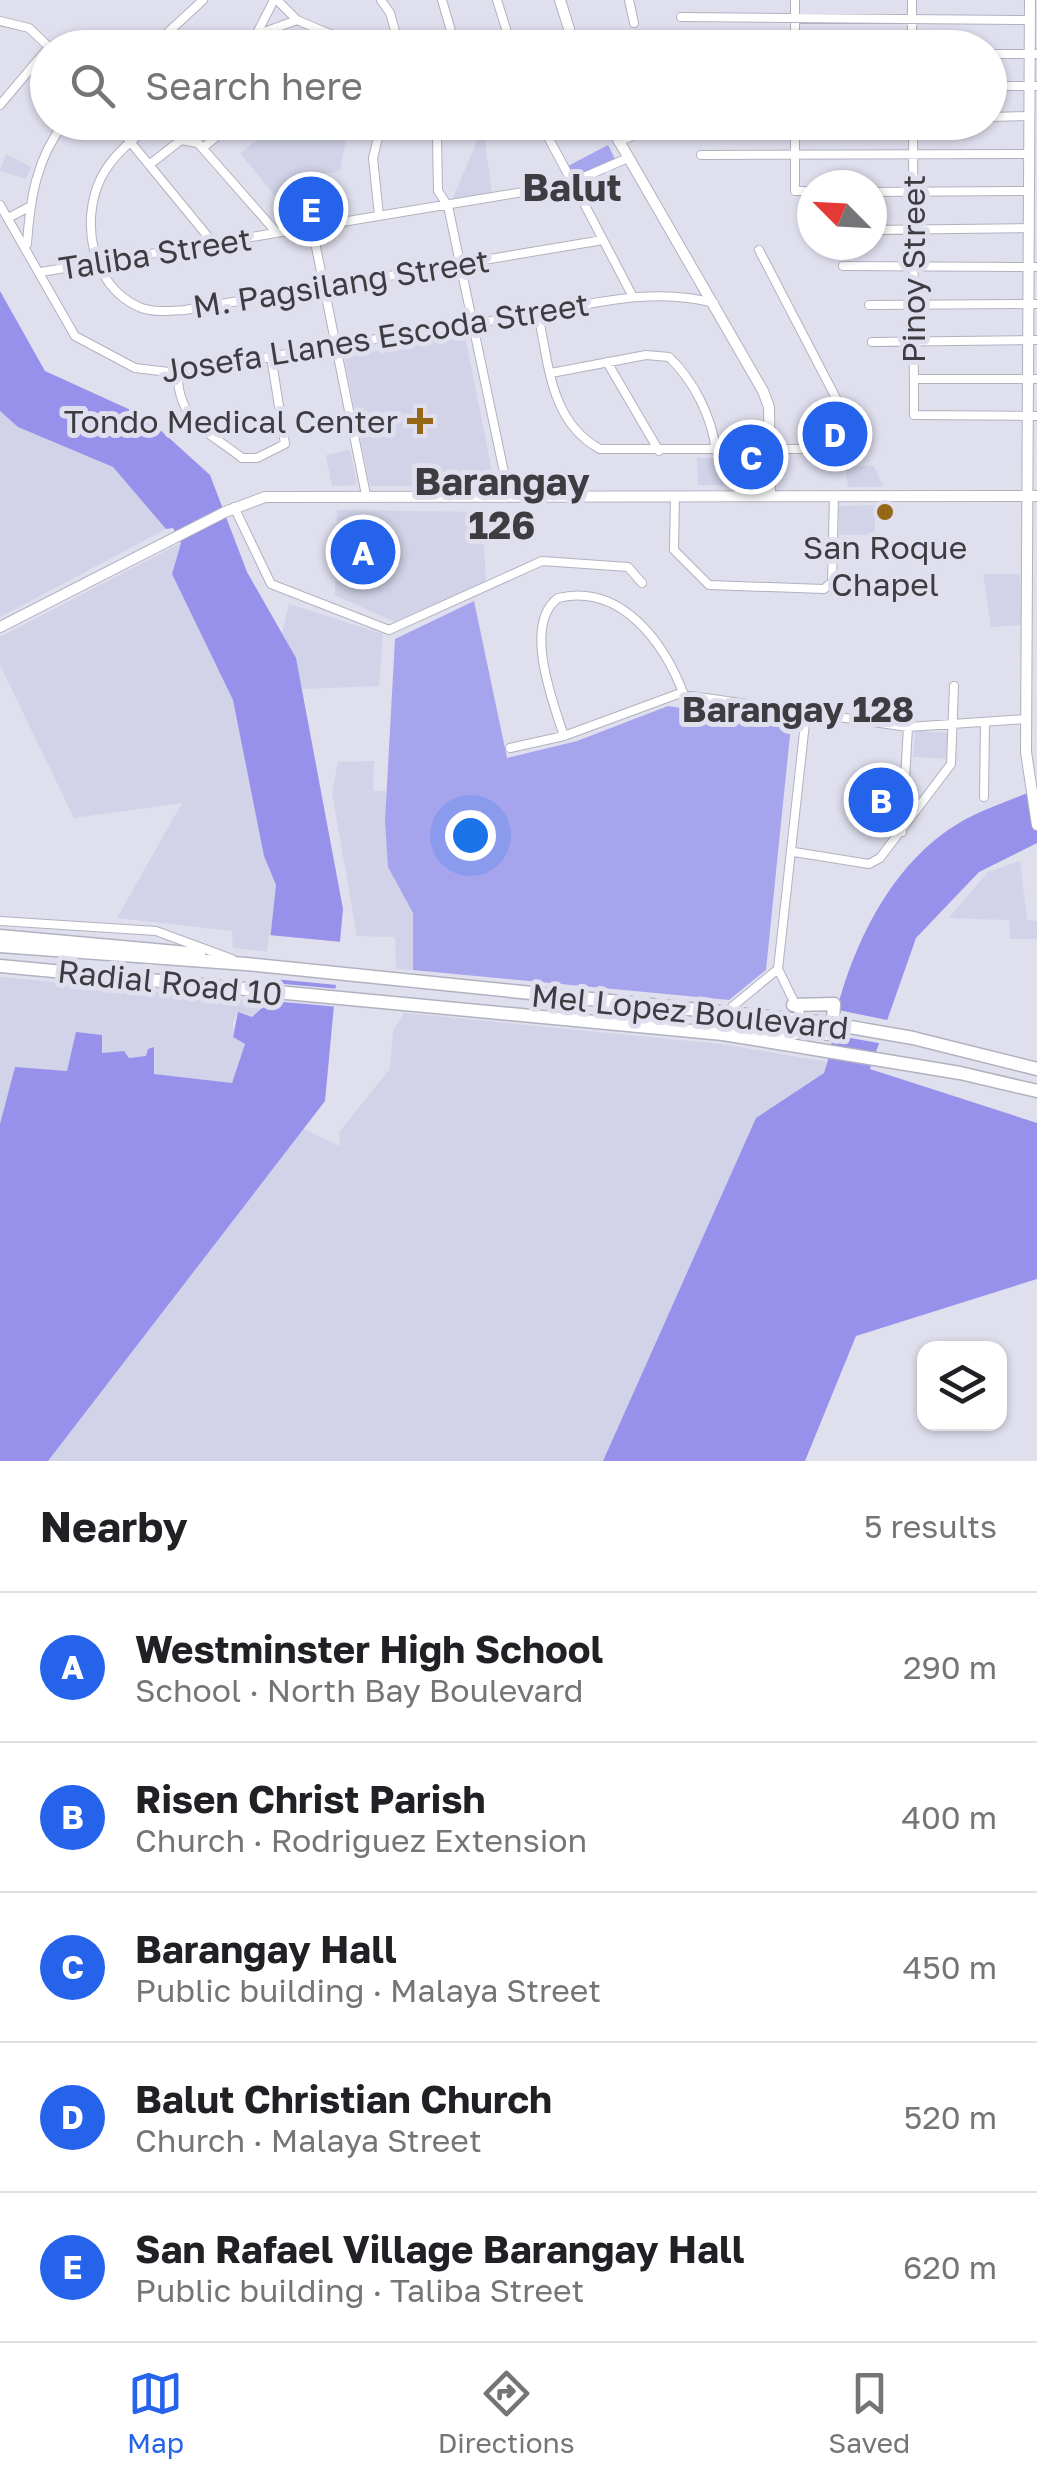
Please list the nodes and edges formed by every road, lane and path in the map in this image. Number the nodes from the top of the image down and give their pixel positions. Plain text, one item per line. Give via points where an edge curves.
1 (203, 0) edge
2 (276, 0) edge
3 (381, 0) edge
4 (442, 0) edge
5 (497, 0) edge
6 (560, 0) edge
7 (629, 0) edge
8 (796, 0) edge
9 (912, 0) edge
10 (1030, 0) edge
11 (682, 18) dead end
12 (912, 18) junction
13 (297, 20) junction
14 (795, 20) junction
15 (1030, 20) junction
16 (0, 21) edge
17 (634, 23) dead end
18 (31, 30) edge
19 (170, 30) edge
20 (259, 30) edge
21 (270, 30) edge
22 (321, 30) edge
23 (395, 30) edge
24 (451, 30) edge
25 (506, 30) edge
26 (569, 30) edge
27 (795, 30) edge
28 (912, 30) edge
29 (1007, 54) edge
30 (1034, 54) edge
31 (30, 66) edge
32 (1007, 86) edge
33 (1034, 86) edge
34 (2, 94) edge
35 (0, 105) edge
36 (1034, 116) edge
37 (1007, 117) edge
38 (54, 140) edge
39 (133, 140) edge
40 (213, 140) edge
41 (379, 140) edge
42 (437, 140) edge
43 (549, 140) edge
44 (623, 140) edge
45 (795, 140) edge
46 (913, 140) edge
47 (131, 142) junction
48 (618, 142) joint
49 (204, 148) junction
50 (795, 154) junction
51 (913, 154) junction
52 (1030, 154) junction
53 (701, 155) dead end
54 (628, 158) junction
55 (150, 165) junction
56 (572, 183) junction
57 (797, 191) edge
58 (1030, 191) junction
59 (887, 192) edge
60 (913, 193) junction
61 (0, 205) edge
62 (31, 206) junction
63 (448, 206) junction
64 (379, 216) junction
65 (8, 218) junction
66 (312, 227) junction
67 (1030, 228) junction
68 (913, 229) junction
69 (887, 230) edge
70 (277, 233) junction
71 (603, 240) junction
72 (214, 244) junction
73 (27, 248) junction
74 (759, 250) dead end
75 (98, 263) junction
76 (462, 264) junction
77 (844, 266) dead end
78 (913, 267) junction
79 (1033, 267) edge
80 (41, 272) junction
81 (324, 287) junction
82 (634, 297) junction
83 (714, 303) junction
84 (1033, 304) edge
85 (869, 305) dead end
86 (914, 305) junction
87 (538, 314) junction
88 (475, 323) junction
89 (1033, 340) edge
90 (872, 342) dead end
91 (914, 342) junction
92 (335, 344) junction
93 (271, 356) junction
94 (607, 362) junction
95 (551, 373) junction
96 (176, 374) junction
97 (914, 379) junction
98 (1033, 379) edge
99 (1033, 416) edge
100 (659, 451) junction
101 (716, 451) junction
102 (771, 451) junction
103 (366, 495) junction
104 (508, 496) junction
105 (675, 496) junction
106 (770, 496) junction
107 (834, 496) junction
108 (1033, 496) edge
109 (230, 509) junction
110 (1032, 562) edge
111 (642, 583) dead end
112 (1032, 608) edge
113 (0, 627) edge
114 (1032, 650) edge
115 (954, 686) dead end
116 (684, 695) junction
117 (806, 714) junction
118 (1026, 719) junction
119 (985, 722) junction
120 (953, 725) junction
121 (908, 727) junction
122 (564, 736) junction
123 (510, 748) dead end
124 (984, 796) dead end
125 (1037, 825) edge
126 (902, 832) junction
127 (794, 852) junction
128 (0, 920) edge
129 (0, 936) edge
130 (0, 946) edge
131 (246, 964) junction
132 (0, 968) edge
133 (778, 969) junction
134 (340, 974) joint
135 (107, 975) junction
136 (340, 998) joint
137 (793, 1005) junction
138 (723, 1013) junction
139 (803, 1020) junction
140 (772, 1041) junction
141 (1037, 1069) edge
142 (1037, 1091) edge

1 - 19 street
2 - 13 street
2 - 20 street
3 - 23 street
4 - 24 street
5 - 25 street
6 - 26 street
7 - 17 street
8 - 14 street
9 - 12 street
10 - 15 street
11 - 14 street
12 - 14 street
12 - 15 street
12 - 28 street
13 - 21 street
13 - 22 street
14 - 27 street
15 - 30 street
16 - 18 street
29 - 30 street
30 - 33 street
31 - 34 street
32 - 33 street
33 - 36 street
34 - 35 street
36 - 37 street
36 - 52 street
38 - 62 street
39 - 47 street
40 - 49 street
41 - 64 street via 373,172
42 - 63 street via 438,191
43 - 56 street
44 - 48 street
45 - 50 street
46 - 51 street, Pinoy Street
47 - 55 street
47 - 75 street via 96,191 90,230
48 - 54 street
49 - 55 street via 180,140
49 - 70 street
50 - 51 street
50 - 53 street
50 - 57 street
51 - 52 street
51 - 60 street, Pinoy Street
52 - 58 street
54 - 56 street, Taliba Street
54 - 83 street
55 - 72 street
56 - 63 street, Taliba Street
56 - 71 street
58 - 60 street
58 - 67 street
59 - 60 street
60 - 68 street, Pinoy Street
61 - 65 street, Josefa Llanes Escoda Street
62 - 65 street
62 - 73 street
63 - 64 street, Taliba Street
63 - 76 street
64 - 66 street, Taliba Street
65 - 73 street, Josefa Llanes Escoda Street
66 - 70 street, Taliba Street
66 - 81 street
67 - 68 street
67 - 79 street
68 - 69 street
68 - 78 street, Pinoy Street
70 - 72 street, Taliba Street
71 - 76 street, M. Pagsilang Street
71 - 82 street
72 - 75 street, Taliba Street
73 - 80 street, Josefa Llanes Escoda Street
74 - 102 street via 831,382 851,433 834,452
75 - 80 street, Taliba Street
75 - 81 street, M. Pagsilang Street via 133,304 155,312
76 - 81 street, M. Pagsilang Street
76 - 88 street
77 - 78 street
78 - 79 street
78 - 86 street, Pinoy Street
79 - 84 street
80 - 96 street, Josefa Llanes Escoda Street via 75,336 135,368
81 - 92 street
82 - 83 street, Josefa Llanes Escoda Street
82 - 87 street, Josefa Llanes Escoda Street
83 - 102 street via 763,391
84 - 86 street
84 - 89 street
85 - 86 street
86 - 91 street, Pinoy Street
87 - 88 street, Josefa Llanes Escoda Street
87 - 95 street
88 - 92 street, Josefa Llanes Escoda Street
88 - 104 street
89 - 91 street
89 - 98 street
90 - 91 street
91 - 97 street, Pinoy Street
92 - 93 street, Josefa Llanes Escoda Street
92 - 103 street
93 - 96 street, Josefa Llanes Escoda Street
93 - 96 street via 285,444 250,460 186,414
94 - 95 street
94 - 100 street
94 - 101 street via 668,356 701,402
95 - 100 street via 563,415 579,436 612,451
97 - 98 street
97 - 99 street, Pinoy Street via 914,415
98 - 99 street
99 - 108 street
100 - 101 street
101 - 102 street
102 - 106 street
103 - 104 street
103 - 109 street via 265,497
104 - 105 street
105 - 106 street
105 - 107 street via 674,550 709,585 824,589 832,582
106 - 107 street
107 - 108 street
108 - 110 street
109 - 111 street via 271,584 389,630 542,561 628,567
109 - 113 street
110 - 112 street
112 - 114 street
114 - 118 street
115 - 120 street
116 - 117 street
116 - 122 street
116 - 122 street via 663,650 622,607 603,596 558,598 542,616 539,634
117 - 121 street
117 - 127 street
118 - 119 street
118 - 125 street
119 - 120 street
119 - 124 street
120 - 121 street
120 - 126 street via 951,764
121 - 126 street
122 - 123 street
126 - 127 street via 868,864
127 - 133 street
128 - 131 street via 156,931
129 - 131 highway via 188,951
130 - 131 highway, Radial Road 10
131 - 134 highway, Radial Road 10
132 - 135 highway, Radial Road 10
132 - 135 highway
133 - 137 street
133 - 138 street
134 - 138 highway, Mel Lopez Boulevard
135 - 136 highway, Radial Road 10
136 - 140 highway, Mel Lopez Boulevard
137 - 139 street
137 - 140 highway via 834,1004 833,1032 789,1033
138 - 139 highway, Mel Lopez Boulevard
139 - 141 highway, Mel Lopez Boulevard, bridge via 914,1038
140 - 142 highway, Mel Lopez Boulevard

